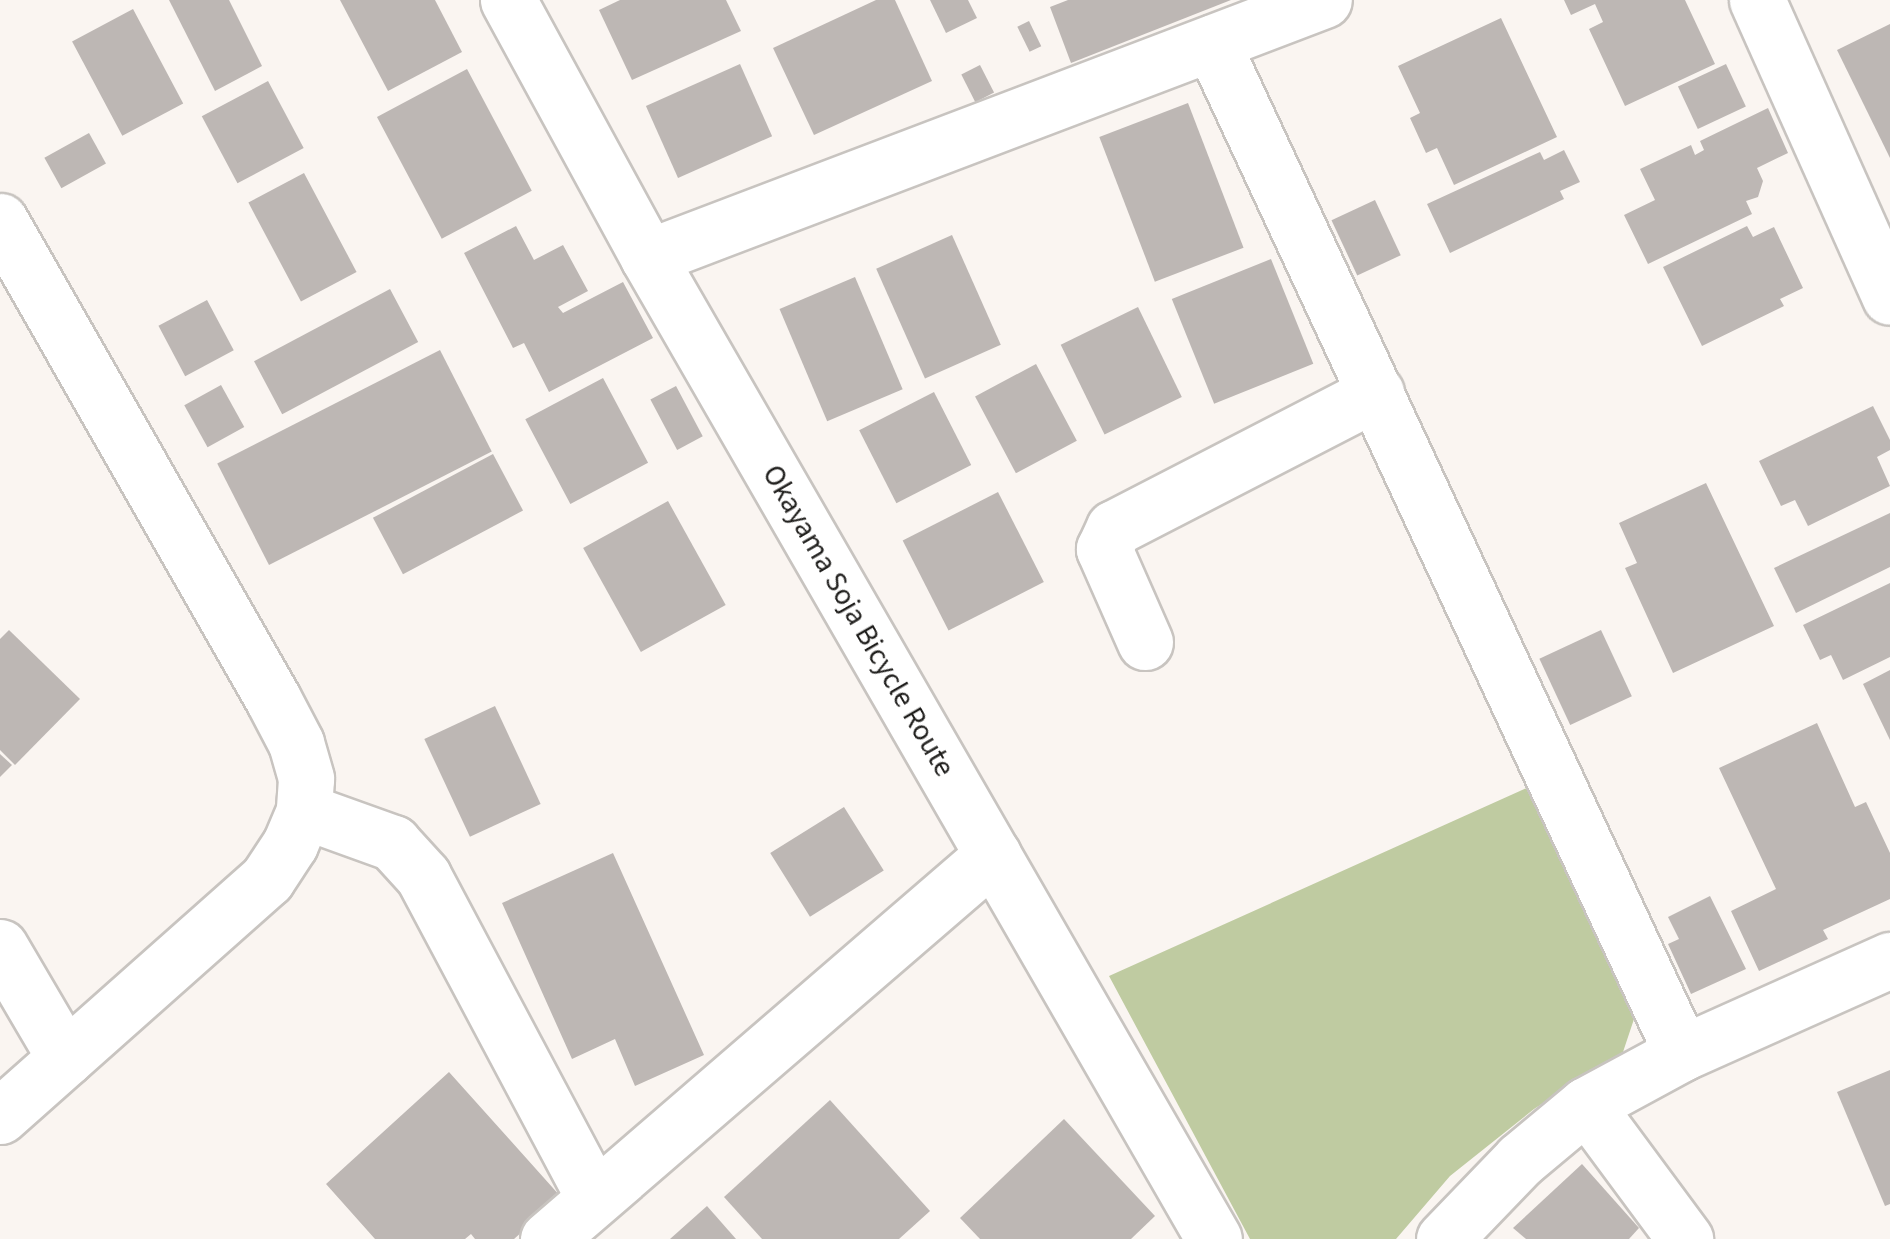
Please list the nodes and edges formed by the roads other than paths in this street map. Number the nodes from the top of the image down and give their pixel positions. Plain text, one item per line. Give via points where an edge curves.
1 (508, 0) edge
2 (1324, 0) edge
3 (1756, 0) edge
4 (1212, 43) junction
5 (0, 220) edge
6 (648, 257) junction
7 (1890, 297) edge
8 (1376, 393) junction
9 (1145, 642) dead end
10 (304, 810) junction
11 (993, 855) junction
12 (0, 947) edge
13 (1890, 960) edge
14 (1682, 1053) junction
15 (65, 1058) junction
16 (1586, 1105) junction
17 (0, 1116) edge
18 (594, 1198) junction
19 (548, 1239) edge
20 (1214, 1239) edge
21 (1444, 1239) edge
22 (1685, 1239) edge

1 - 6 street, Okayama Soja Bicycle Route
2 - 4 street
3 - 7 street
4 - 6 street
4 - 8 street
5 - 10 street via 280,714 306,779
6 - 11 street, Okayama Soja Bicycle Route
8 - 9 street via 1114,528 1104,549
8 - 14 street
10 - 15 street via 266,879
10 - 18 street via 393,843 422,876
11 - 18 street
11 - 20 street, Okayama Soja Bicycle Route
12 - 15 street
13 - 14 street
14 - 16 street
15 - 17 street
16 - 21 street via 1520,1160
16 - 22 street
18 - 19 street

